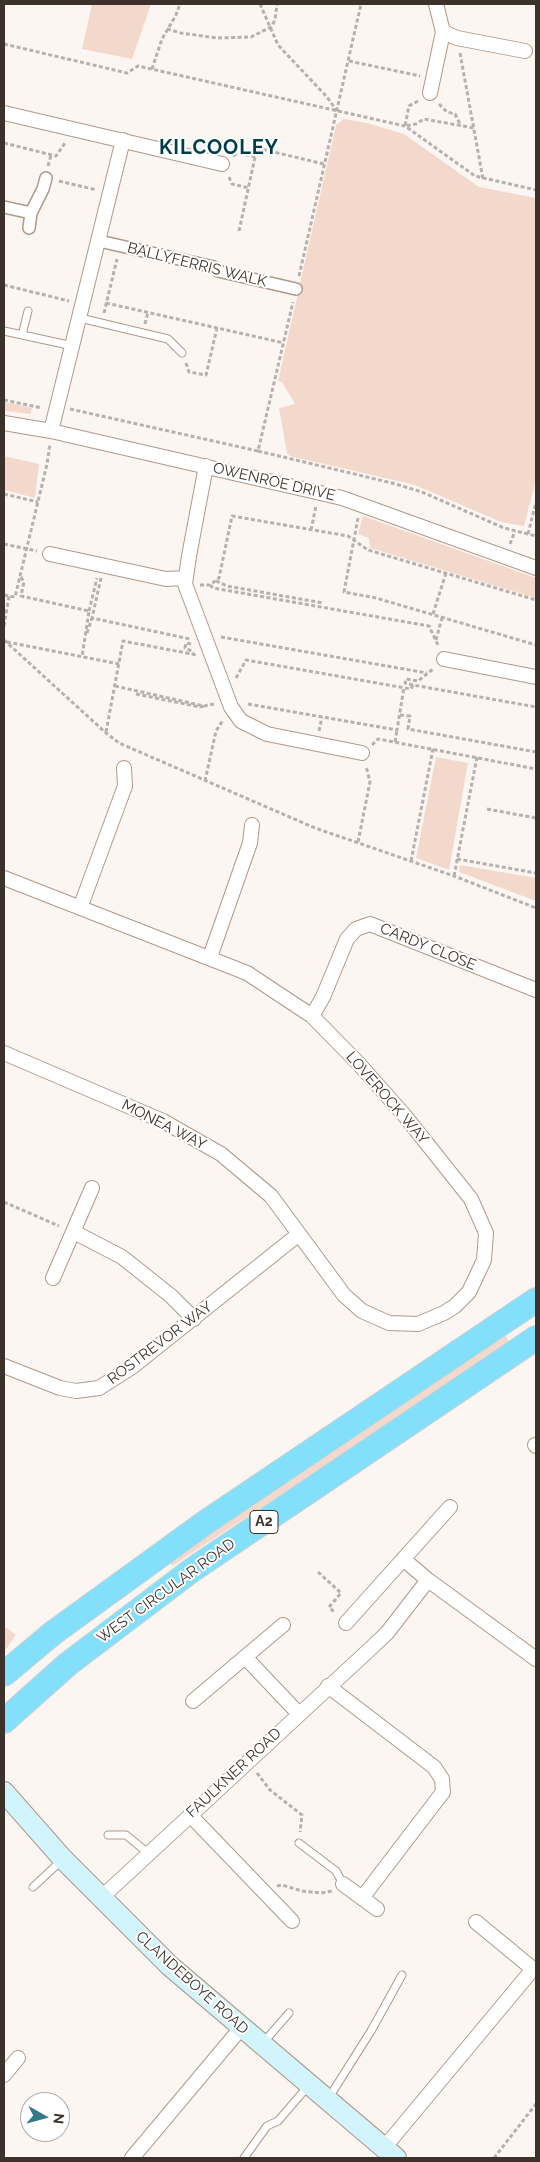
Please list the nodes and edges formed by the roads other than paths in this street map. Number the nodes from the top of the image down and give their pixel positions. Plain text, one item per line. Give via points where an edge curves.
1 (436, 4) edge
2 (443, 32) junction
3 (525, 51) dead end
4 (430, 93) road end
5 (4, 113) edge
6 (123, 140) junction
7 (222, 164) road end
8 (46, 178) road end
9 (4, 207) edge
10 (31, 213) junction
11 (29, 228) dead end
12 (99, 241) junction
13 (296, 289) dead end
14 (28, 311) dead end
15 (80, 318) junction
16 (4, 331) edge
17 (22, 335) junction
18 (73, 346) junction
19 (182, 353) road end
20 (4, 423) edge
21 (51, 431) junction
22 (206, 466) junction
23 (50, 554) dead end
24 (536, 568) edge
25 (185, 581) junction
26 (444, 659) road end
27 (536, 677) edge
28 (362, 753) road end
29 (124, 768) dead end
30 (252, 825) dead end
31 (4, 878) edge
32 (80, 908) junction
33 (210, 957) junction
34 (536, 990) edge
35 (312, 1016) junction
36 (4, 1053) edge
37 (92, 1188) dead end
38 (74, 1232) junction
39 (299, 1234) junction
40 (53, 1278) dead end
41 (536, 1300) edge
42 (194, 1319) junction
43 (536, 1338) edge
44 (5, 1368) edge
45 (450, 1507) dead end
46 (403, 1559) junction
47 (192, 1570) junction
48 (428, 1580) junction
49 (346, 1623) dead end
50 (283, 1625) dead end
51 (245, 1657) junction
52 (536, 1659) edge
53 (4, 1674) edge
54 (328, 1686) junction
55 (4, 1699) edge
56 (193, 1701) dead end
57 (299, 1714) junction
58 (4, 1721) edge
59 (4, 1792) edge
60 (190, 1815) junction
61 (108, 1835) dead end
62 (299, 1843) road end
63 (148, 1853) junction
64 (63, 1859) junction
65 (343, 1884) joint
66 (33, 1887) dead end
67 (101, 1898) junction
68 (362, 1898) junction
69 (376, 1909) dead end
70 (292, 1921) dead end
71 (476, 1922) dead end
72 (534, 1971) edge
73 (402, 1975) dead end
74 (289, 2014) dead end
75 (241, 2028) junction
76 (262, 2046) junction
77 (18, 2058) dead end
78 (4, 2075) edge
79 (309, 2085) junction
80 (328, 2100) junction
81 (390, 2153) edge
82 (132, 2158) edge
83 (244, 2158) edge

1 - 2 street
2 - 3 street via 457,38
2 - 4 street
5 - 6 street
6 - 7 street
6 - 12 street
8 - 10 street
9 - 10 street
10 - 11 street
12 - 13 street, BALLYFERRIS WALK
12 - 15 street
14 - 17 lane
15 - 18 street
15 - 19 lane via 168,340
16 - 17 lane
17 - 18 lane
18 - 21 street
20 - 21 street, OWENROE DRIVE
21 - 22 street, OWENROE DRIVE
22 - 24 street, OWENROE DRIVE via 361,504
22 - 25 street
23 - 25 street
25 - 28 street via 229,701 241,721 267,734
26 - 27 street
29 - 32 street via 125,786
30 - 33 street via 250,843
31 - 32 street, LOVEROCK WAY
32 - 33 street, LOVEROCK WAY
33 - 35 street, LOVEROCK WAY via 247,973
34 - 35 street, CARDY CLOSE via 370,924 356,929 347,939 323,998
35 - 39 street, LOVEROCK WAY via 406,1116 471,1199 486,1233 484,1260 468,1292 455,1306 418,1324 389,1323 362,1312 344,1295
36 - 39 street, MONEA WAY via 163,1121 221,1154 271,1196
37 - 38 street
38 - 40 street
38 - 42 street via 122,1257
39 - 42 street, ROSTREVOR WAY
41 - 53 highway, A2 via 206,1522 52,1633
42 - 44 street, ROSTREVOR WAY via 99,1388 76,1391 60,1388
43 - 47 highway, WEST CIRCULAR ROAD / A2
45 - 46 street
46 - 48 street
46 - 49 street
47 - 55 highway via 118,1606 79,1634
47 - 58 highway, WEST CIRCULAR ROAD / A2 via 68,1664
48 - 52 street
48 - 54 street, FAULKNER ROAD via 387,1633
50 - 51 street
51 - 56 street
51 - 57 street
54 - 57 street, FAULKNER ROAD
54 - 68 street via 434,1768 442,1780 443,1792
57 - 60 street, FAULKNER ROAD
59 - 64 main road, CLANDEBOYE ROAD
60 - 63 street, FAULKNER ROAD
60 - 70 street
61 - 63 lane via 126,1835
62 - 65 lane via 336,1871
63 - 67 street, FAULKNER ROAD
64 - 66 lane
64 - 67 main road, CLANDEBOYE ROAD
65 - 68 street
67 - 75 main road, CLANDEBOYE ROAD via 170,1966
68 - 69 street
71 - 72 street
72 - 81 street
73 - 80 lane
74 - 76 lane
75 - 76 main road, CLANDEBOYE ROAD
75 - 82 street
76 - 79 main road, CLANDEBOYE ROAD
77 - 78 street
79 - 80 main road, CLANDEBOYE ROAD
79 - 83 lane via 278,2121 267,2126
80 - 81 main road, CLANDEBOYE ROAD

